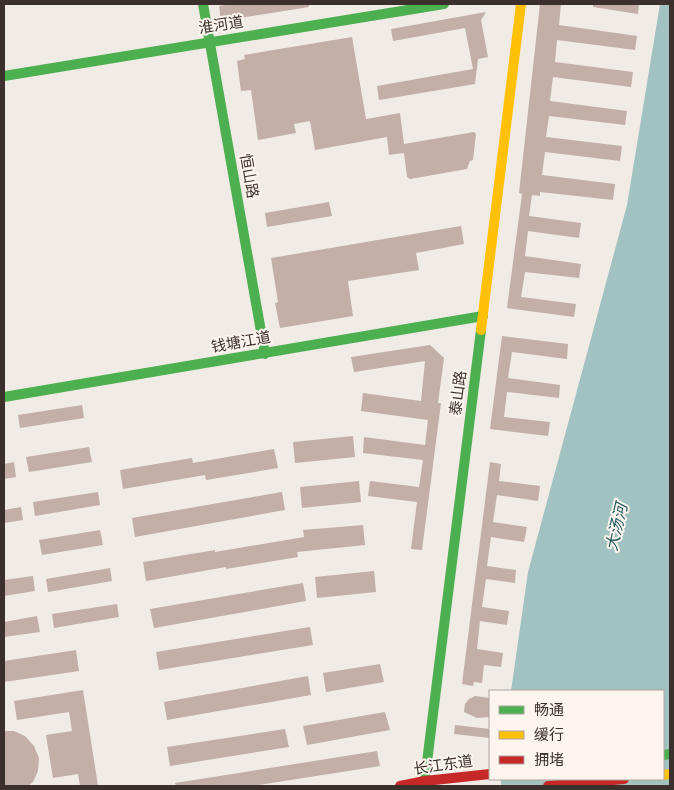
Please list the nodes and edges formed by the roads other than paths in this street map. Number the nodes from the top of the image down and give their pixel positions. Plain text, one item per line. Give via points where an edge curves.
1 (203, 4) edge
2 (444, 4) edge
3 (521, 4) edge
4 (210, 42) junction
5 (4, 76) edge
6 (483, 316) junction
7 (265, 354) junction
8 (4, 397) edge
9 (489, 774) edge
10 (613, 780) edge
11 (425, 785) edge
12 (400, 786) edge
13 (548, 786) edge

1 - 4 street, 恒山路
2 - 4 street, 淮河道
3 - 6 street, 泰山路
4 - 5 street, 淮河道
4 - 7 street, 恒山路
6 - 7 street, 钱塘江道
6 - 11 street, 泰山路
7 - 8 street, 钱塘江道
9 - 11 street, 长江东道
10 - 13 street
11 - 12 street, 长江东道

